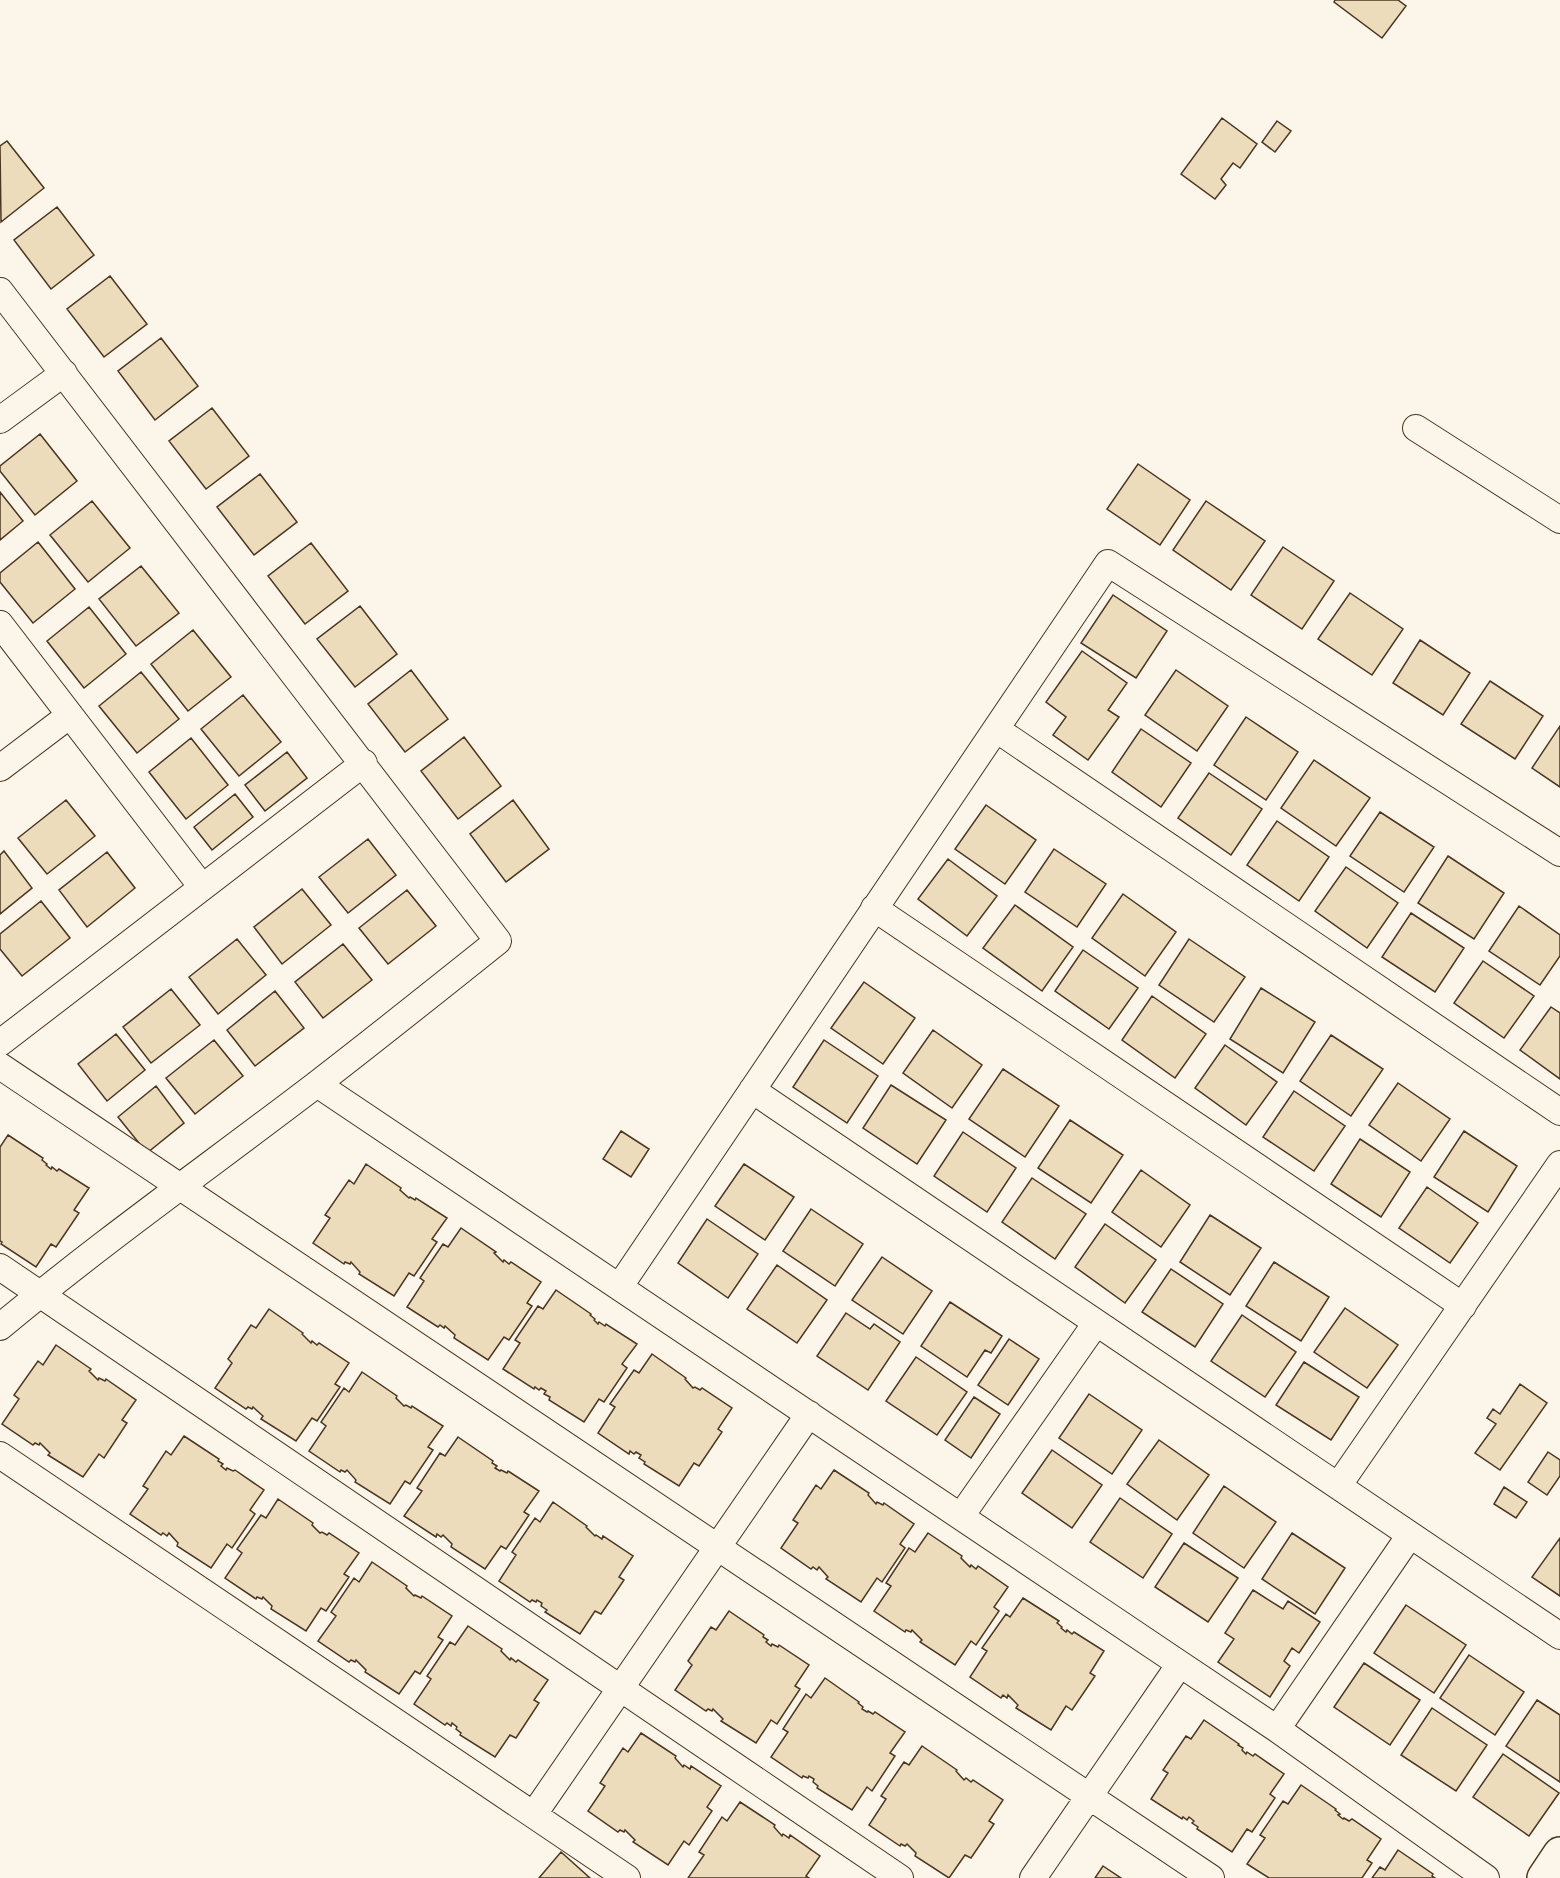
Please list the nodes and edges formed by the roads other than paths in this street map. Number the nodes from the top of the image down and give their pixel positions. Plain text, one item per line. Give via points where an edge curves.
1 (0, 291) edge
2 (64, 373) junction
3 (0, 420) edge
4 (1416, 428) dead end
5 (1560, 520) edge
6 (0, 624) edge
7 (70, 714) junction
8 (996, 729) junction
9 (364, 764) junction
10 (0, 768) edge
11 (1560, 853) edge
12 (202, 887) junction
13 (874, 908) junction
14 (0, 1043) edge
15 (0, 1066) edge
16 (316, 1084) junction
17 (752, 1090) junction
18 (1560, 1112) edge
19 (1560, 1164) edge
20 (178, 1187) junction
21 (0, 1267) edge
22 (620, 1286) junction
23 (38, 1295) junction
24 (1463, 1306) junction
25 (1096, 1323) junction
26 (0, 1327) edge
27 (809, 1414) junction
28 (0, 1455) edge
29 (1338, 1486) junction
30 (961, 1516) junction
31 (1410, 1535) junction
32 (717, 1548) junction
33 (1560, 1636) edge
34 (1180, 1664) junction
35 (620, 1689) junction
36 (1277, 1729) junction
37 (1089, 1796) junction
38 (534, 1814) junction
39 (1560, 1854) edge
40 (627, 1878) edge
41 (900, 1878) edge
42 (1033, 1878) edge
43 (1211, 1878) edge
44 (1486, 1878) edge
45 (1544, 1878) edge

1 - 2 street
2 - 3 street
2 - 9 street
4 - 5 street
6 - 7 street
7 - 10 street
7 - 12 street
8 - 11 street via 1108,563
8 - 13 street
8 - 18 street
9 - 12 street
9 - 16 street via 498,941
12 - 14 street
13 - 17 street
13 - 24 street
15 - 20 street
16 - 20 street
16 - 22 street
17 - 22 street
17 - 25 street
19 - 24 street
20 - 23 street
20 - 32 street
21 - 23 street
22 - 27 street
23 - 26 street
23 - 35 street
24 - 29 street
25 - 29 street
25 - 30 street
27 - 30 street
27 - 32 street
28 - 38 street
29 - 31 street
30 - 34 street
31 - 33 street
31 - 36 street
32 - 35 street
32 - 37 street
34 - 36 street
34 - 37 street
35 - 38 street
35 - 41 street
36 - 44 street
37 - 42 street
37 - 43 street
38 - 40 street
39 - 45 street

